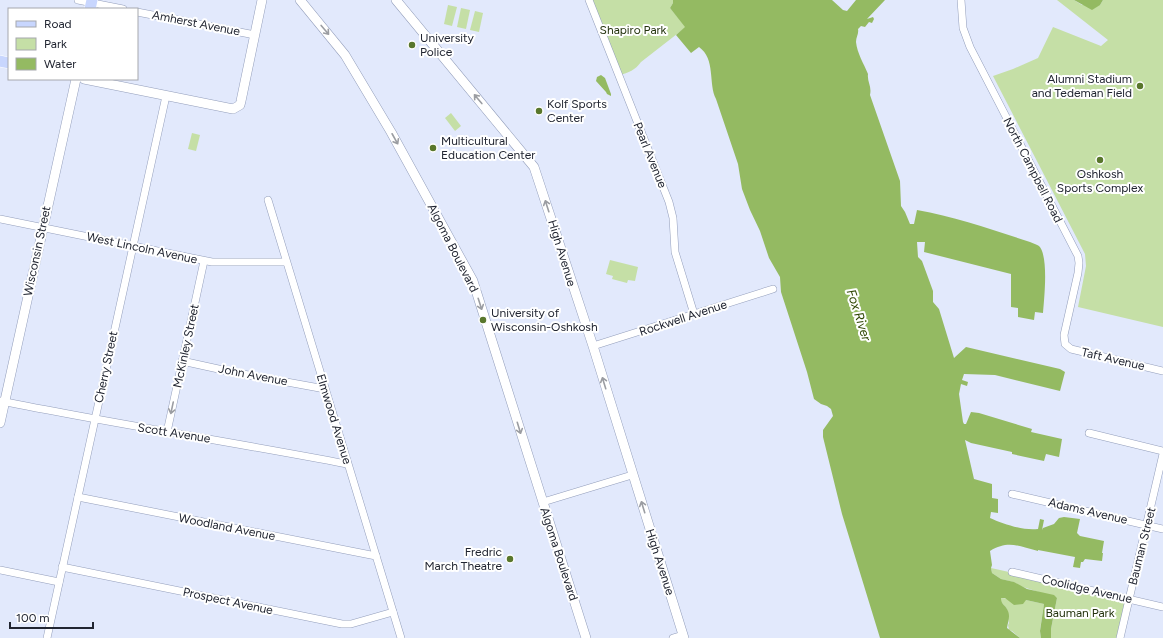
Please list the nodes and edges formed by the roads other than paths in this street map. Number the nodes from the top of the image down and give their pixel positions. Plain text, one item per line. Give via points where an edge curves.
1 (78, 0) edge
2 (262, 0) edge
3 (300, 0) edge
4 (396, 0) edge
5 (590, 0) edge
6 (961, 0) edge
7 (92, 4) edge
8 (117, 8) edge
9 (138, 12) edge
10 (256, 35) junction
11 (76, 80) edge
12 (89, 80) edge
13 (166, 96) junction
14 (268, 200) dead end
15 (0, 219) edge
16 (42, 228) junction
17 (133, 246) junction
18 (204, 261) junction
19 (286, 262) junction
20 (773, 289) dead end
21 (694, 314) junction
22 (1065, 344) joint
23 (593, 346) junction
24 (182, 361) junction
25 (1163, 371) edge
26 (325, 389) junction
27 (2, 401) edge
28 (95, 420) junction
29 (0, 423) edge
30 (167, 432) junction
31 (1089, 433) dead end
32 (1163, 453) edge
33 (347, 464) junction
34 (632, 475) junction
35 (1012, 494) dead end
36 (78, 497) junction
37 (543, 502) junction
38 (1147, 525) junction
39 (1163, 529) edge
40 (376, 556) junction
41 (62, 567) junction
42 (0, 570) edge
43 (1012, 572) dead end
44 (59, 582) junction
45 (1129, 599) junction
46 (1163, 607) edge
47 (393, 612) junction
48 (683, 637) edge
49 (48, 638) edge
50 (401, 638) edge
51 (586, 638) edge
52 (673, 638) edge
53 (1120, 638) edge

1 - 7 street
2 - 10 main road
3 -> 37 main road, Algoma Boulevard via 345,55 471,277
23 -> 4 main road, High Avenue via 534,167
5 - 21 street, Pearl Avenue via 669,202 673,218 675,252
6 - 22 street, North Campbell Road via 963,28 970,47 1078,256 1078,272 1064,335
7 - 8 street
9 - 10 street, Amherst Avenue
10 - 13 main road via 240,105 233,109
11 - 16 main road, Wisconsin Street
12 - 13 main road
13 - 17 street, Cherry Street
14 - 19 street, Elmwood Avenue
15 - 16 street, West Lincoln Avenue
16 - 17 street, West Lincoln Avenue
16 - 27 main road, Wisconsin Street
17 - 18 street, West Lincoln Avenue
17 - 28 street, Cherry Street
18 - 19 street, West Lincoln Avenue
18 - 24 street, McKinley Street
19 - 26 street, Elmwood Avenue
20 - 21 street, Rockwell Avenue
21 - 23 street, Rockwell Avenue
22 - 25 street, Taft Avenue via 1071,349
34 -> 23 main road, High Avenue
24 - 26 street, John Avenue
24 -> 30 street, McKinley Street
26 - 33 street, Elmwood Avenue
27 - 28 street, Scott Avenue
27 - 29 main road, Wisconsin Street
28 - 30 street, Scott Avenue
28 - 36 street, Cherry Street
30 - 33 street, Scott Avenue
31 - 32 street
32 - 38 street, Bauman Street
33 - 40 street, Elmwood Avenue
34 - 37 street
48 -> 34 main road, High Avenue
35 - 38 street, Adams Avenue
36 - 40 street, Woodland Avenue
36 - 41 street, Cherry Street
37 - 51 main road, Algoma Boulevard
38 - 39 street, Adams Avenue
38 - 45 street, Bauman Street
40 - 47 street, Elmwood Avenue
41 - 44 street, Cherry Street
41 - 47 street, Prospect Avenue via 342,624 351,624
42 - 44 street
43 - 45 street, Coolidge Avenue
44 - 49 street, Cherry Street
45 - 46 street, Coolidge Avenue
45 - 53 street, Bauman Street
47 - 50 street, Elmwood Avenue
48 - 52 street

